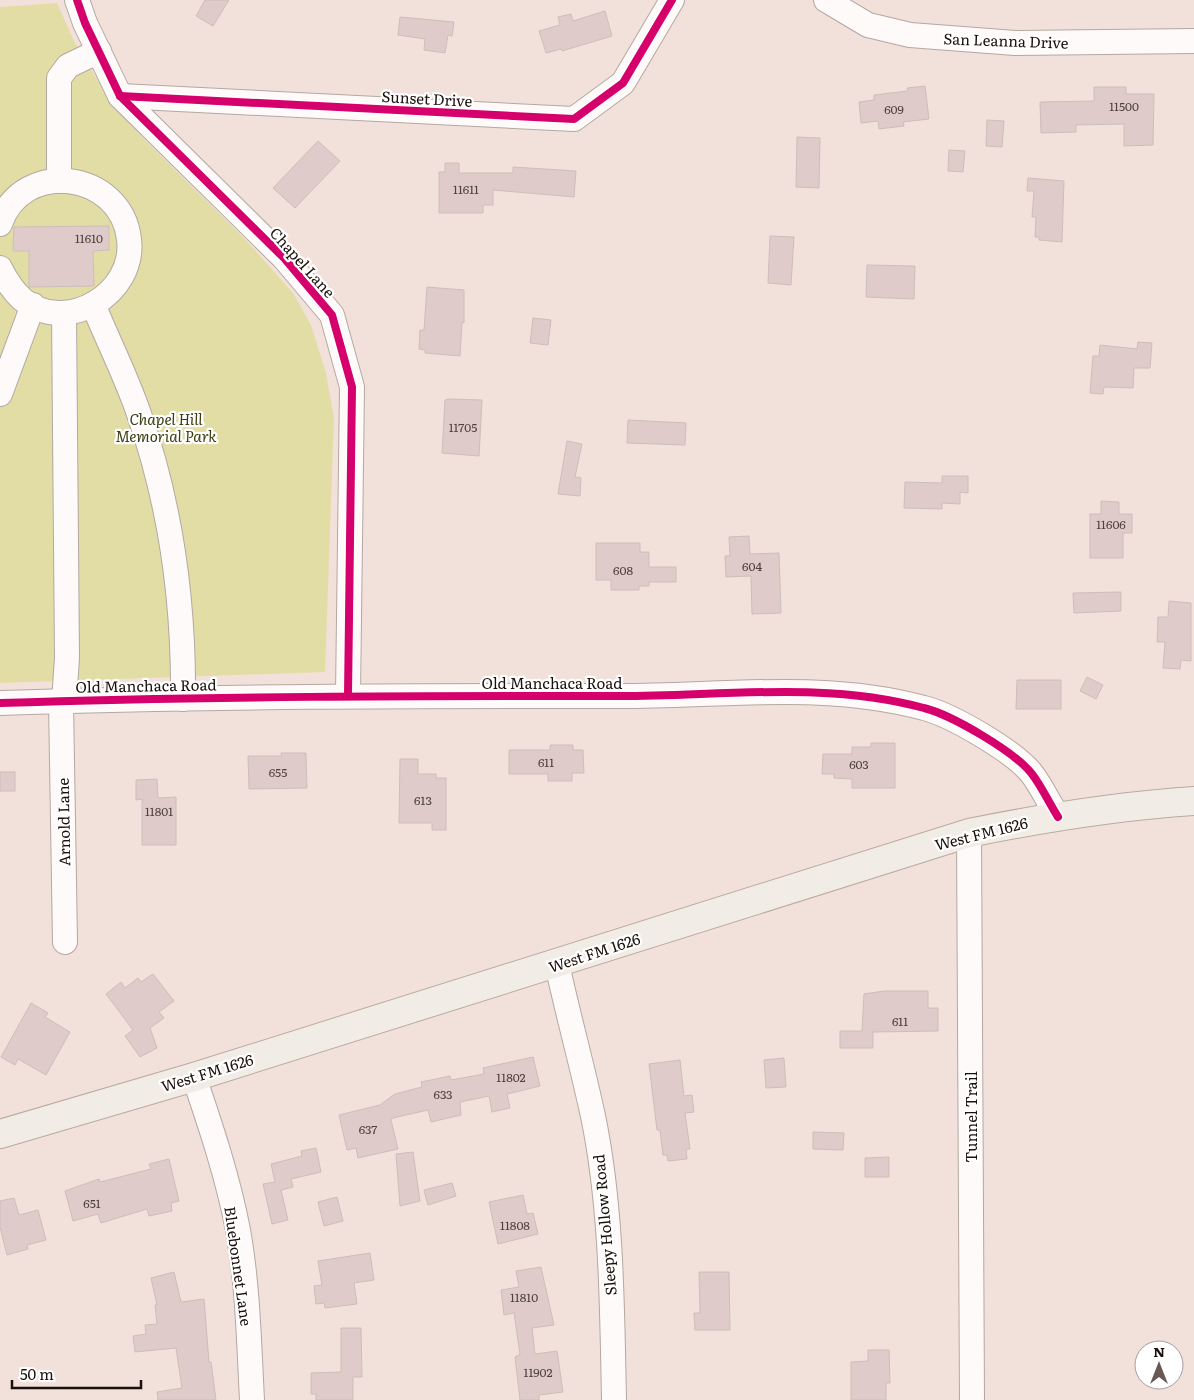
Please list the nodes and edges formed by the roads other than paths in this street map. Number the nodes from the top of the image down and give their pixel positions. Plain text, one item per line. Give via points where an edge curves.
1 (77, 0) edge
2 (672, 0) edge
3 (826, 0) edge
4 (1192, 43) edge
5 (99, 51) junction
6 (120, 96) junction
7 (59, 181) junction
8 (0, 224) edge
9 (0, 268) edge
10 (93, 304) junction
11 (33, 305) junction
12 (64, 313) junction
13 (0, 394) edge
14 (348, 695) junction
15 (183, 698) junction
16 (62, 701) junction
17 (0, 703) edge
18 (1194, 801) edge
19 (1058, 817) junction
20 (968, 833) junction
21 (65, 942) dead end
22 (557, 964) junction
23 (194, 1077) junction
24 (0, 1134) edge
25 (252, 1400) edge
26 (614, 1400) edge
27 (972, 1400) edge

1 - 5 street, Chapel Lane
2 - 6 street, Sunset Drive via 623,83 574,119
3 - 4 street, San Leanna Drive via 868,25 910,35 1015,43
5 - 6 street, Chapel Lane
5 - 7 street via 68,66 59,78
6 - 14 street, Chapel Lane via 284,258 332,315 352,387
7 - 8 street via 29,189 12,203
7 - 10 street via 72,180 93,187 110,200 123,218 129,239 128,261 120,281 105,298
9 - 11 street via 8,284 23,300
10 - 12 street
10 - 15 street via 138,411 166,506 182,617
11 - 12 street via 42,310
11 - 13 street
12 - 16 street, Arnold Lane via 67,658
14 - 15 street, Old Manchaca Road
14 - 19 street, Old Manchaca Road via 626,696 774,692 864,695 926,708 1009,752 1031,772
15 - 16 street, Old Manchaca Road
16 - 17 street, Old Manchaca Road
16 - 21 street, Arnold Lane
18 - 19 main road, West FM 1626 via 1130,806
19 - 20 main road, West FM 1626
20 - 22 main road, West FM 1626
20 - 27 street, Tunnel Trail
22 - 23 main road, West FM 1626
22 - 26 street, Sleepy Hollow Road via 593,1116 605,1195
23 - 24 main road, West FM 1626
23 - 25 street, Bluebonnet Lane via 219,1152 238,1231

